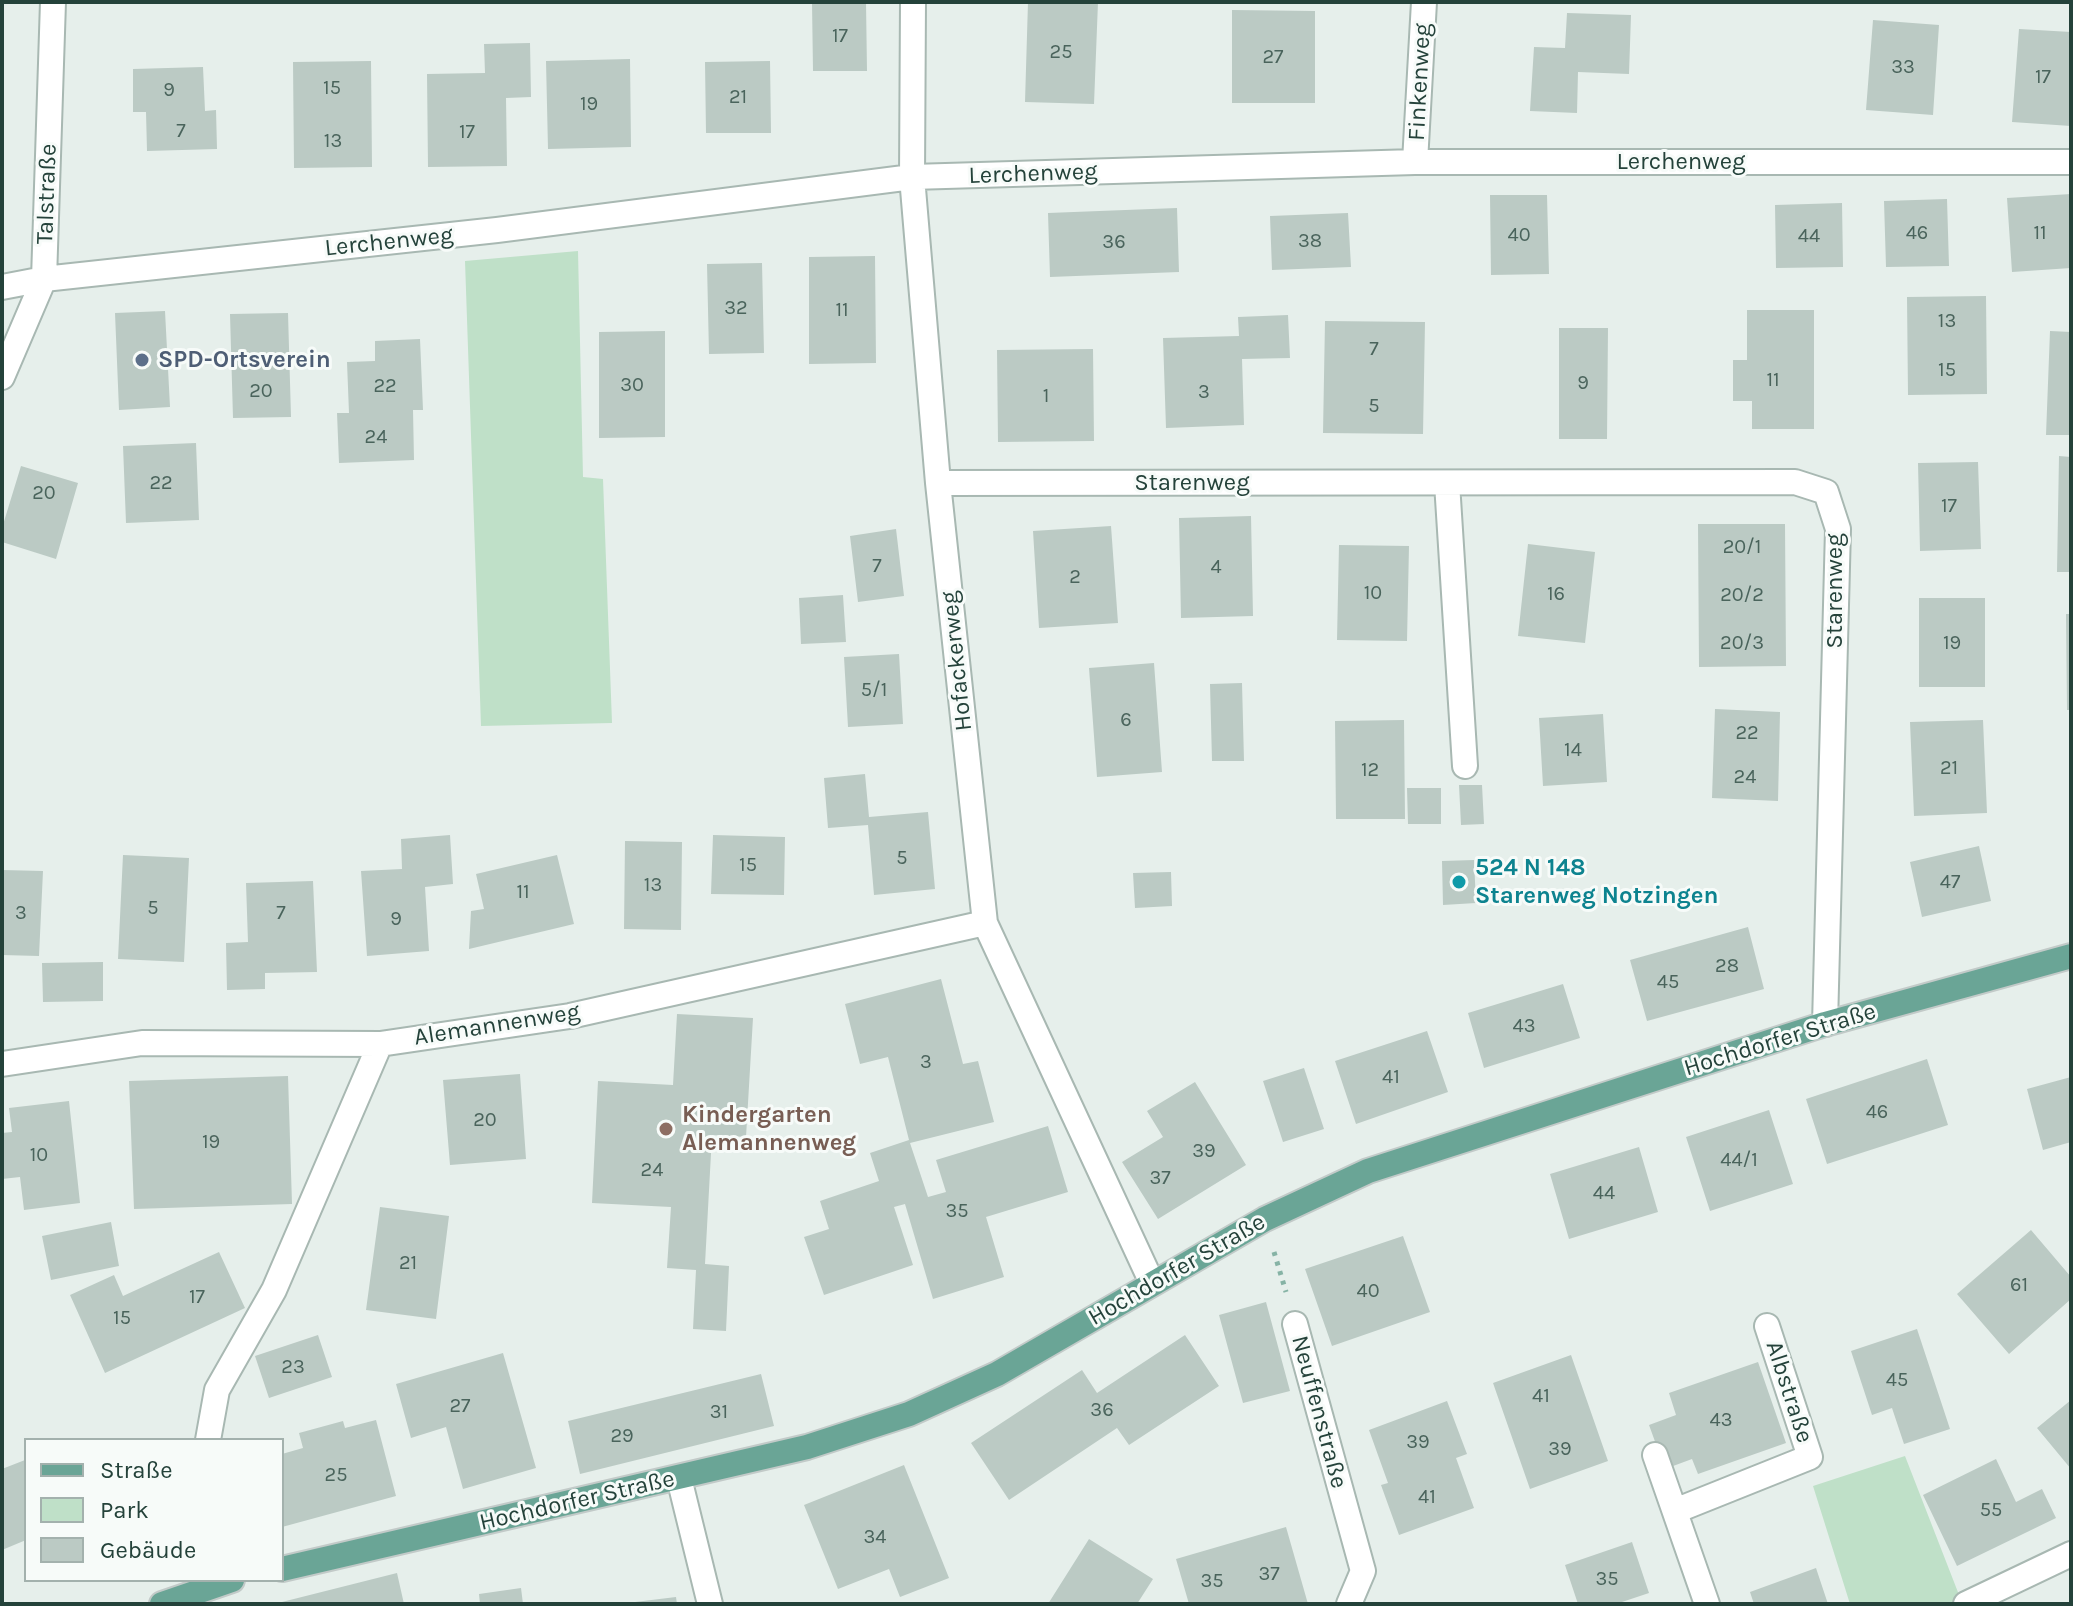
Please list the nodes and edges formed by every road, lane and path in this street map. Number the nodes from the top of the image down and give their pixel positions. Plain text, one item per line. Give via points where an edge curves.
1 (53, 2) edge
2 (913, 2) edge
3 (1424, 2) edge
4 (1415, 162) junction
5 (2071, 162) edge
6 (912, 177) junction
7 (44, 279) junction
8 (2, 287) edge
9 (2, 377) edge
10 (938, 483) junction
11 (1447, 483) junction
12 (1465, 766) dead end
13 (985, 923) junction
14 (2071, 956) edge
15 (1825, 1024) junction
16 (380, 1044) junction
17 (2, 1064) edge
18 (1265, 1219) junction
19 (1152, 1283) junction
20 (1295, 1324) joint
21 (1767, 1326) dead end
22 (208, 1438) edge
23 (1655, 1455) dead end
24 (679, 1478) junction
25 (1675, 1511) junction
26 (2071, 1554) edge
27 (284, 1569) edge
28 (217, 1582) edge
29 (162, 1604) edge
30 (710, 1604) edge
31 (1349, 1604) edge
32 (1707, 1604) edge
33 (1966, 1604) edge

1 - 7 street, Talstraße
2 - 6 street, Hofackerweg
3 - 4 street, Finkenweg
4 - 5 street, Lerchenweg
4 - 6 street, Lerchenweg
6 - 7 street, Lerchenweg via 497,230
6 - 10 street, Hofackerweg
7 - 8 street, Lerchenweg
7 - 9 street, Talstraße
10 - 11 street, Starenweg
10 - 13 street, Hofackerweg
11 - 12 street
11 - 15 street, Starenweg via 1795,482 1826,492 1838,529
13 - 16 street, Alemannenweg via 570,1016
13 - 19 street, Hofackerweg
14 - 15 main road, Hochdorfer Straße
15 - 18 main road, Hochdorfer Straße via 1368,1171
16 - 17 street, Alemannenweg via 142,1043
16 - 22 street via 274,1290 217,1390
18 - 19 main road, Hochdorfer Straße
18 - 20 path, Neuffenstraße
19 - 24 main road, Hochdorfer Straße via 997,1374 909,1414 807,1447
20 - 31 street, Neuffenstraße via 1363,1571
21 - 25 street, Albstraße via 1810,1457
23 - 25 street
24 - 27 main road, Hochdorfer Straße
24 - 30 street
25 - 32 street
26 - 33 street
28 - 29 main road

